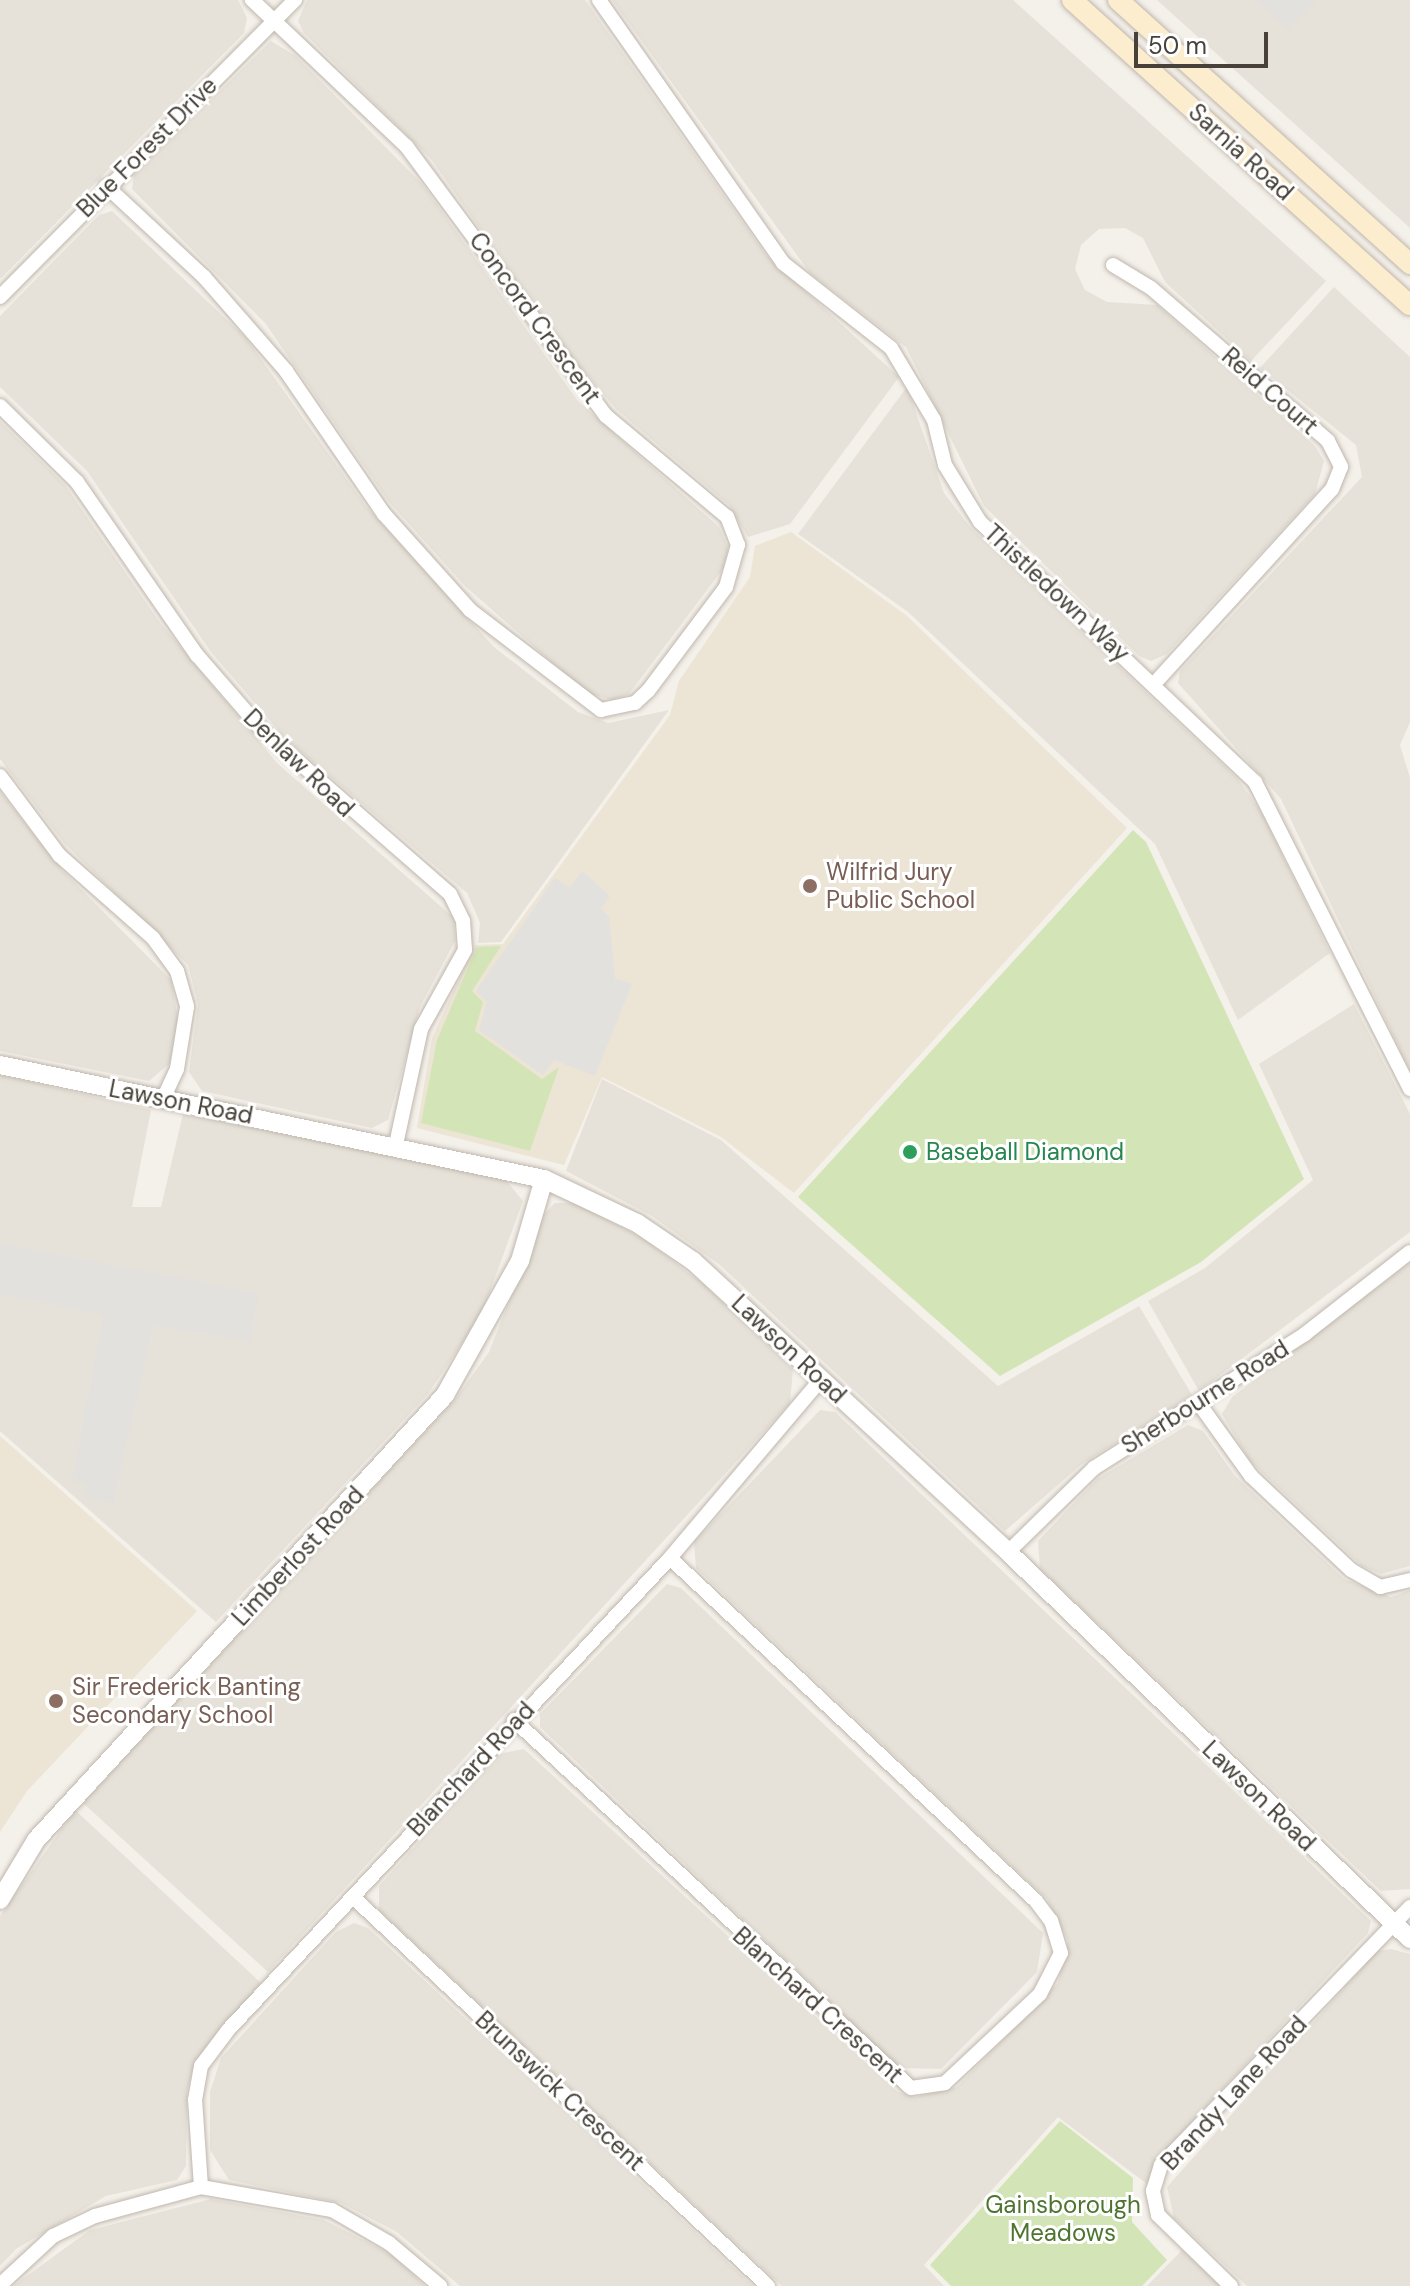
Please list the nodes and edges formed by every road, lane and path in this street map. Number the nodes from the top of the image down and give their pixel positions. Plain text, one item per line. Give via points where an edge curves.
1 (252, 0) edge
2 (295, 0) edge
3 (599, 0) edge
4 (1072, 0) edge
5 (1118, 0) edge
6 (274, 22) junction
7 (106, 186) junction
8 (1410, 264) edge
9 (1113, 265) dead end
10 (0, 297) edge
11 (1410, 305) edge
12 (0, 406) edge
13 (1154, 684) junction
14 (0, 776) edge
15 (0, 1065) edge
16 (1410, 1089) edge
17 (163, 1099) junction
18 (396, 1145) junction
19 (544, 1179) junction
20 (1410, 1252) edge
21 (821, 1379) junction
22 (1198, 1402) junction
23 (1008, 1552) junction
24 (670, 1558) junction
25 (1410, 1580) edge
26 (514, 1720) junction
27 (353, 1897) junction
28 (0, 1900) edge
29 (1410, 1907) edge
30 (1393, 1926) junction
31 (1410, 1939) edge
32 (201, 2187) junction
33 (0, 2285) edge
34 (440, 2286) edge
35 (768, 2286) edge
36 (1231, 2286) edge

1 - 6 street
2 - 6 street, Blue Forest Drive
3 - 13 street, Thistledown Way via 783,263 891,348 928,407 945,465 980,522
4 - 11 main road, Sarnia Road
5 - 8 main road, Sarnia Road
6 - 7 street, Blue Forest Drive
6 - 7 street, Concord Crescent via 407,147 606,416 727,517 738,545 726,587 641,697 601,710 470,610 384,514 276,359 204,277
7 - 10 street, Blue Forest Drive
9 - 13 street, Reid Court via 1151,288 1328,441 1341,467 1332,489
12 - 18 street, Denlaw Road via 77,482 197,655 262,730 450,894 463,921 465,950 421,1029
13 - 16 street, Thistledown Way via 1255,782
14 - 17 street via 59,855 153,938 177,971 187,1007 177,1069
15 - 17 street, Lawson Road
17 - 18 street, Lawson Road
18 - 19 street, Lawson Road
19 - 21 street, Lawson Road via 637,1223 693,1261
19 - 28 street, Limberlost Road via 520,1261 445,1395 36,1840
20 - 22 street, Sherbourne Road via 1305,1334
21 - 23 street, Lawson Road
21 - 24 street, Blanchard Road
22 - 23 street, Sherbourne Road via 1094,1468
22 - 25 street via 1251,1476 1351,1570 1380,1587
23 - 30 street, Lawson Road
24 - 26 street, Blanchard Road
24 - 26 street, Blanchard Crescent via 1035,1900 1061,1953 1040,1994 945,2083 911,2088
26 - 27 street, Blanchard Road
27 - 32 street, Blanchard Road via 201,2066 195,2100
27 - 35 street, Brunswick Crescent
29 - 30 street, Brandy Lane Road
30 - 31 street, Lawson Road
30 - 36 street, Brandy Lane Road via 1161,2165 1153,2191 1158,2215
32 - 33 street via 144,2199 53,2236
32 - 34 street via 332,2210 389,2243

